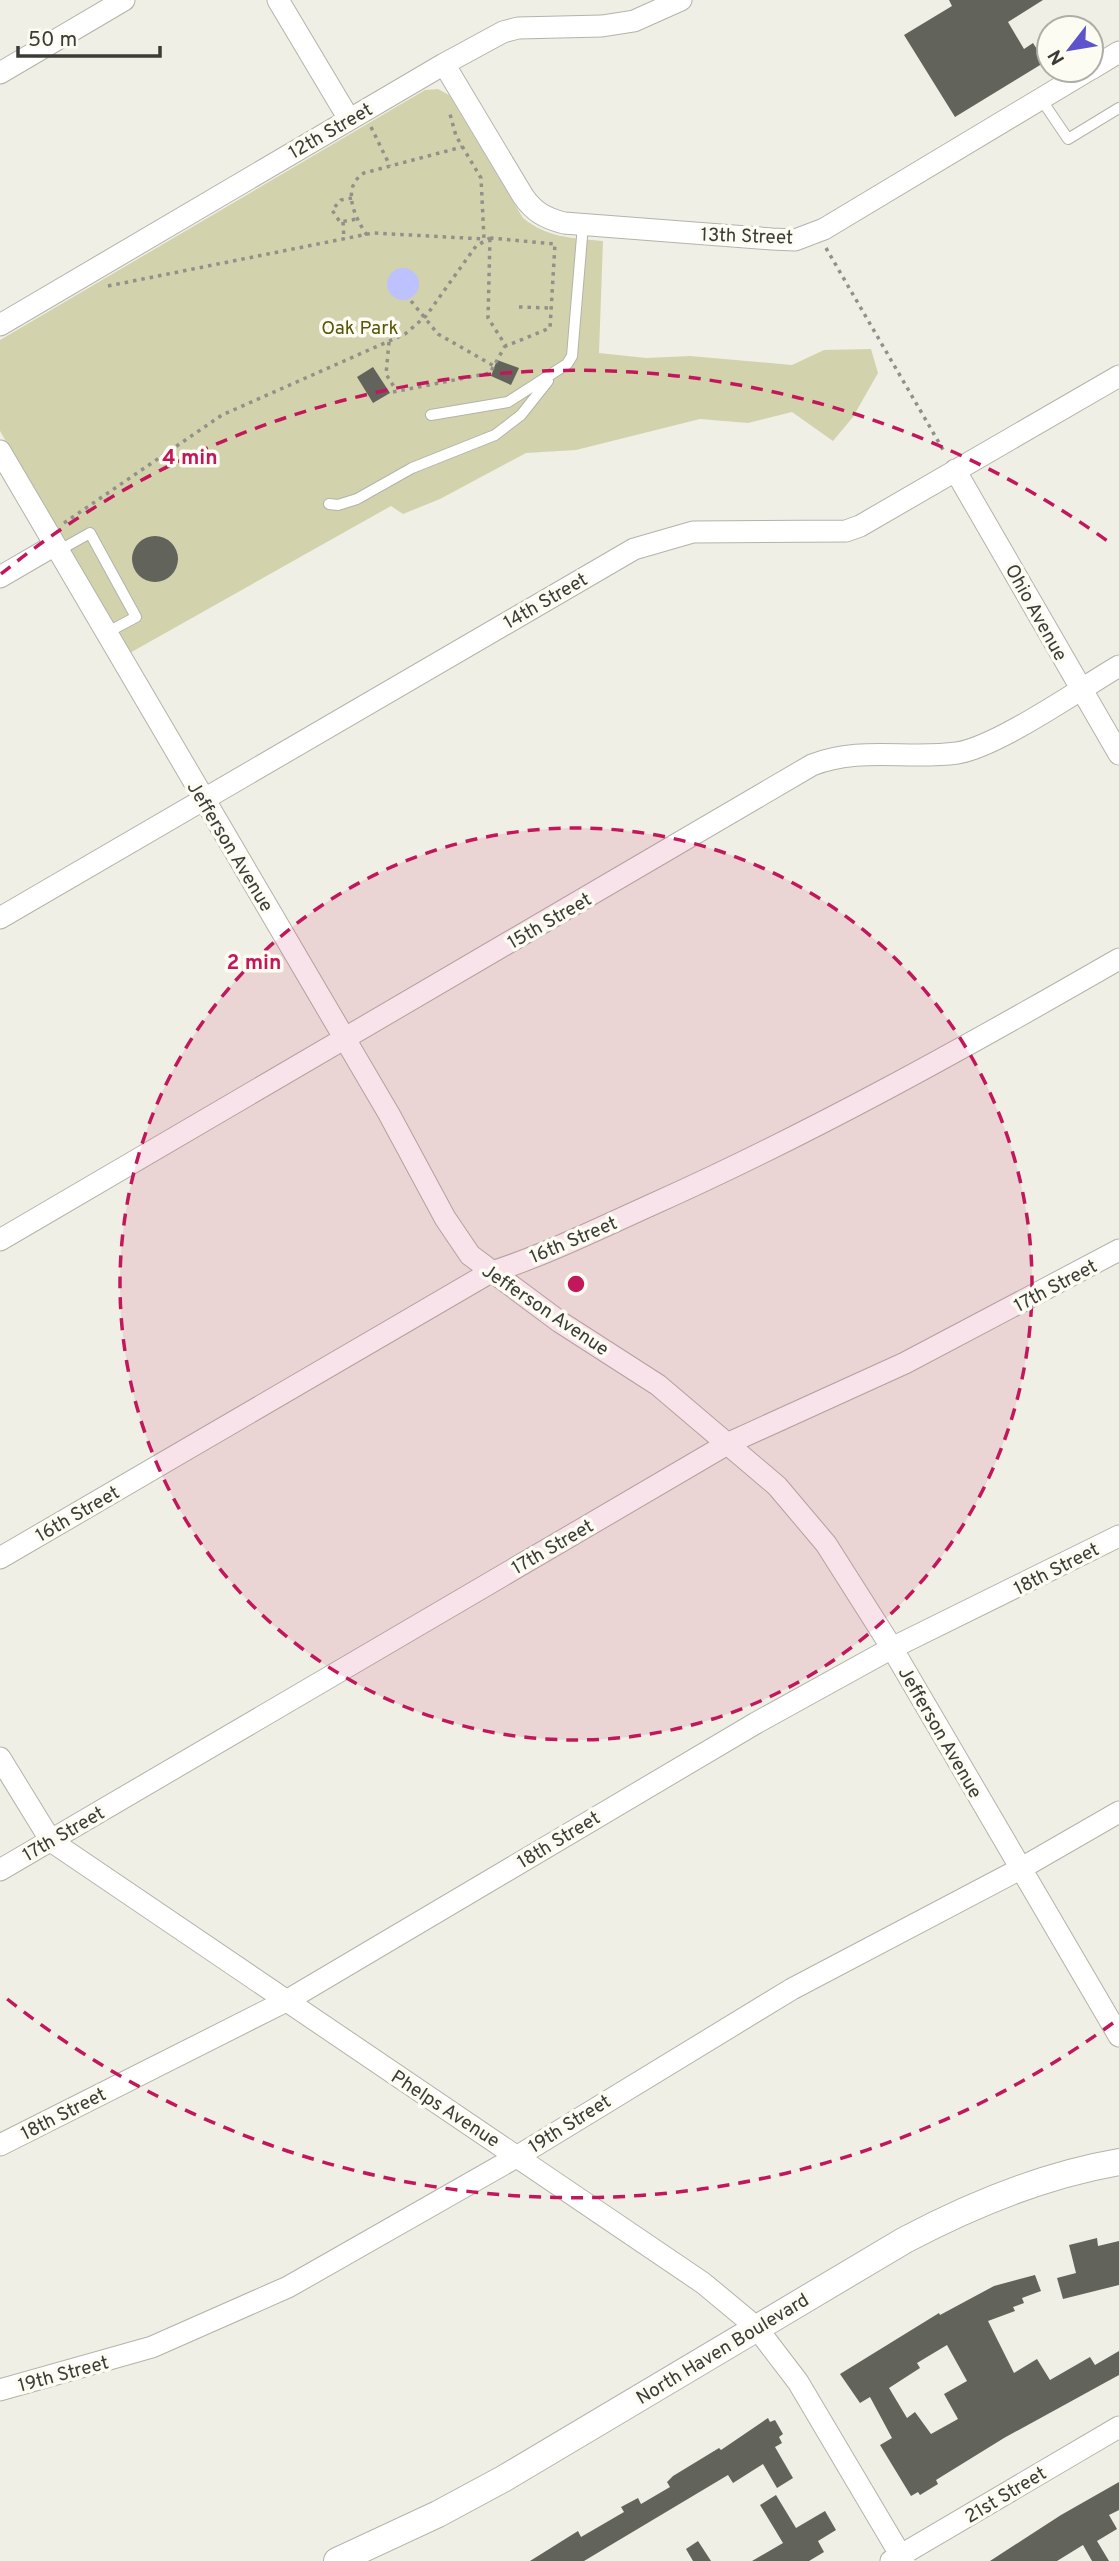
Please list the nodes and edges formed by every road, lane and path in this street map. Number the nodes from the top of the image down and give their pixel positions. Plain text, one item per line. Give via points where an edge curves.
1 (124, 0) edge
2 (278, 0) edge
3 (681, 0) edge
4 (444, 64) junction
5 (0, 73) edge
6 (1066, 84) edge
7 (1041, 99) junction
8 (446, 106) dead end
9 (1119, 108) edge
10 (356, 115) junction
11 (462, 147) junction
12 (390, 166) junction
13 (352, 198) junction
14 (357, 219) junction
15 (343, 222) junction
16 (583, 225) junction
17 (818, 232) junction
18 (367, 234) junction
19 (344, 239) junction
20 (487, 239) junction
21 (100, 288) dead end
22 (411, 301) dead end
23 (519, 307) dead end
24 (551, 308) junction
25 (424, 318) junction
26 (0, 325) edge
27 (389, 342) junction
28 (506, 346) junction
29 (494, 366) junction
30 (551, 376) junction
31 (1119, 376) edge
32 (431, 415) dead end
33 (0, 451) edge
34 (955, 470) junction
35 (329, 504) dead end
36 (53, 543) junction
37 (0, 577) edge
38 (106, 633) junction
39 (1119, 666) edge
40 (1080, 689) junction
41 (1119, 754) edge
42 (203, 798) junction
43 (0, 918) edge
44 (1119, 958) edge
45 (345, 1039) junction
46 (0, 1240) edge
47 (1119, 1250) edge
48 (489, 1273) junction
49 (729, 1443) junction
50 (1119, 1536) edge
51 (0, 1558) edge
52 (892, 1648) junction
53 (0, 1758) edge
54 (1119, 1812) edge
55 (51, 1841) junction
56 (1020, 1869) junction
57 (0, 1870) edge
58 (288, 2000) junction
59 (1119, 2036) edge
60 (0, 2145) edge
61 (518, 2155) junction
62 (1119, 2161) edge
63 (756, 2327) junction
64 (0, 2390) edge
65 (1119, 2427) edge
66 (899, 2559) edge
67 (337, 2561) edge

1 - 5 street
2 - 10 street
3 - 4 street, 12th Street via 634,21 503,32
4 - 10 street, 12th Street
4 - 16 street, 13th Street via 532,209 545,218
6 - 7 street, 13th Street
7 - 9 lane via 1068,139
7 - 17 street, 13th Street
8 - 11 path
10 - 12 path
10 - 26 street, 12th Street
11 - 12 path
11 - 20 path via 483,186
12 - 13 path via 359,176 352,186
13 - 14 path
13 - 15 path via 333,206 335,218
14 - 15 path
14 - 18 path
15 - 19 path
16 - 17 street, 13th Street via 795,240
16 - 30 lane via 572,356
17 - 34 path
18 - 19 path
18 - 20 path
19 - 21 path
20 - 24 path via 555,244
20 - 25 path
20 - 28 path via 488,318
22 - 25 path
23 - 24 path
24 - 28 path via 550,328
25 - 27 path
25 - 29 path via 438,334
27 - 29 path via 386,374 395,391 489,373
27 - 36 path via 222,415
28 - 29 path
30 - 32 lane via 508,402
30 - 35 lane via 521,415 495,435 412,468 357,499
31 - 34 street, 14th Street
33 - 36 street, Jefferson Avenue
34 - 40 street, Ohio Avenue
34 - 42 street, 14th Street via 846,531 693,532 634,549
36 - 37 street
36 - 38 street, Jefferson Avenue
36 - 38 lane via 90,533 136,617
38 - 42 street, Jefferson Avenue
39 - 40 street, 15th Street
40 - 41 street, Ohio Avenue
40 - 45 street, 15th Street via 974,749 943,754 857,754 812,765
42 - 43 street, 14th Street
42 - 45 street, Jefferson Avenue
44 - 48 street, 16th Street via 844,1112 562,1245
45 - 46 street, 15th Street
45 - 48 street, Jefferson Avenue via 445,1218 470,1255
47 - 49 street, 17th Street via 905,1363
48 - 49 street, Jefferson Avenue via 658,1385
48 - 51 street, 16th Street
49 - 52 street, Jefferson Avenue via 777,1486 825,1544
49 - 55 street, 17th Street
50 - 52 street, 18th Street
52 - 56 street, Jefferson Avenue
52 - 58 street, 18th Street via 709,1750
53 - 55 street, Phelps Avenue
54 - 56 street, 19th Street
55 - 57 street, 17th Street
55 - 58 street, Phelps Avenue
56 - 59 street, Jefferson Avenue
56 - 61 street, 19th Street via 792,1989
58 - 60 street, 18th Street
58 - 61 street, Phelps Avenue
61 - 63 street, Phelps Avenue via 703,2283
61 - 64 street, 19th Street via 299,2281 221,2319 108,2361
62 - 63 street, North Haven Boulevard via 1012,2190 957,2212
63 - 66 street, Phelps Avenue via 798,2382
63 - 67 street, North Haven Boulevard via 495,2483
65 - 66 street, 21st Street

